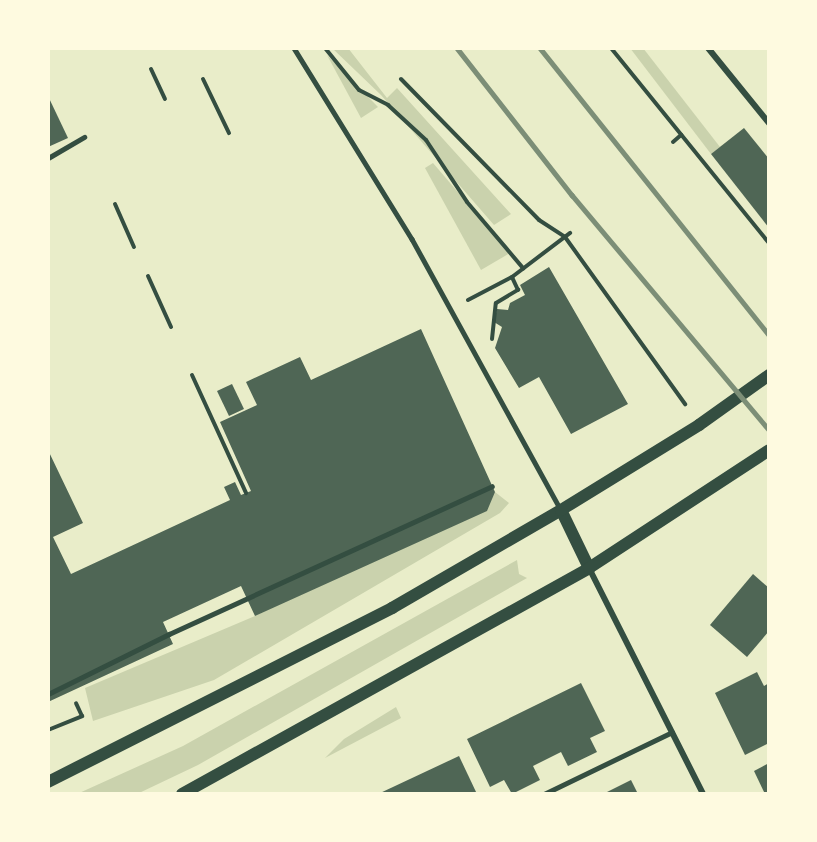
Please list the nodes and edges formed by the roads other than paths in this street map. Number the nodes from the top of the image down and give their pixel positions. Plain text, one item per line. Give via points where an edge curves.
1 (294, 48) edge
2 (708, 48) edge
3 (769, 123) edge
4 (84, 137) dead end
5 (48, 158) edge
6 (769, 375) edge
7 (769, 450) edge
8 (492, 486) dead end
9 (561, 510) junction
10 (589, 568) junction
11 (48, 694) edge
12 (672, 732) junction
13 (48, 782) edge
14 (182, 794) edge
15 (544, 794) edge
16 (703, 794) edge

1 - 9 lane via 366,160
2 - 3 street
4 - 5 street
6 - 9 main road
7 - 10 main road
8 - 11 street
9 - 10 main road
9 - 13 main road via 392,608
10 - 12 street
10 - 14 main road
12 - 15 lane
12 - 16 street

